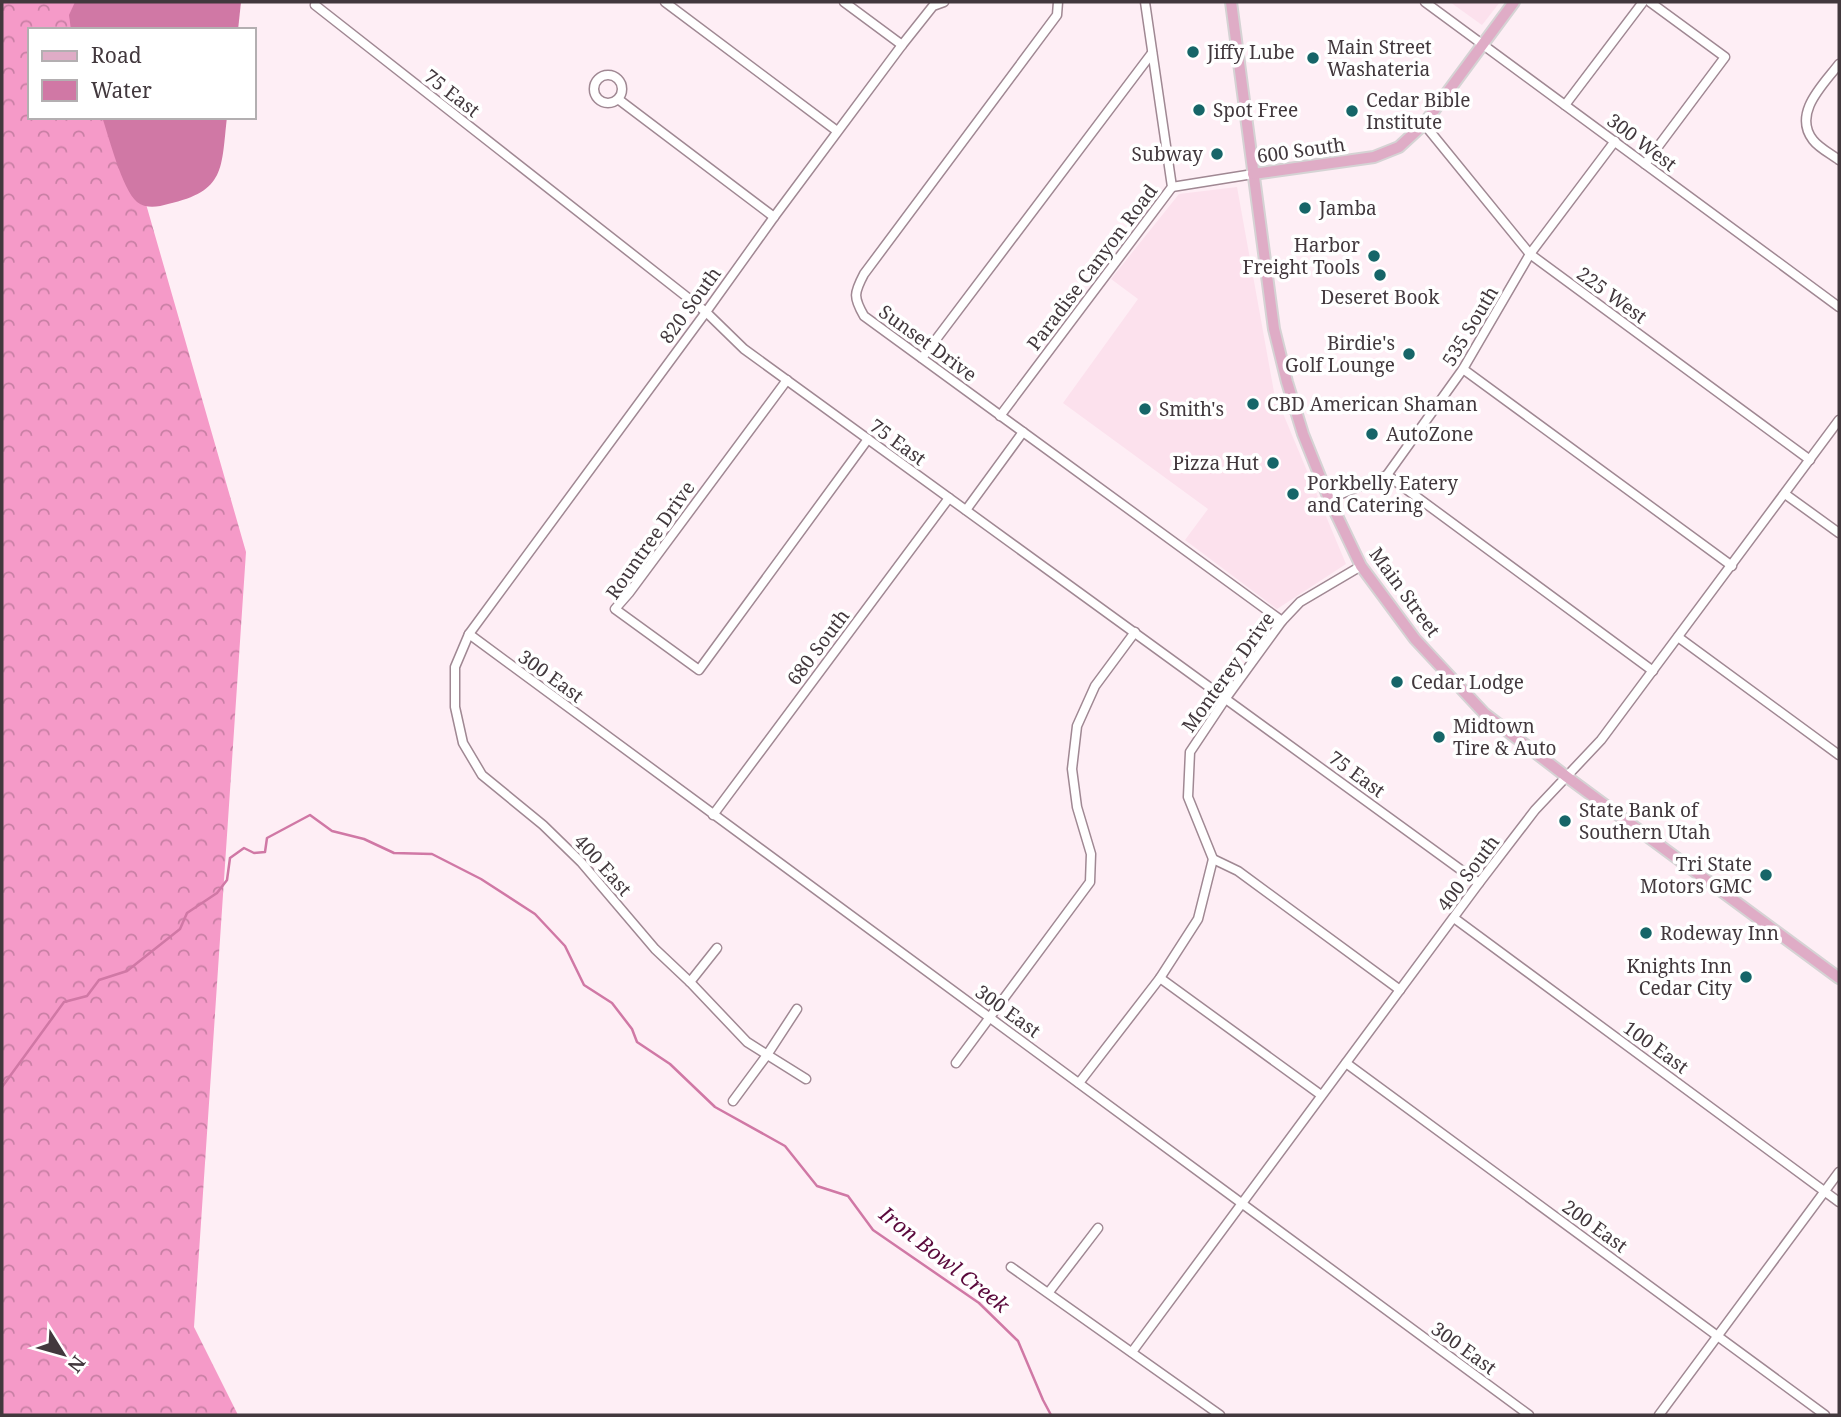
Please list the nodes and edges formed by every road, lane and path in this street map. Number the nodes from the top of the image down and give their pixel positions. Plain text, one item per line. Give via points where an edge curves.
1 (665, 2) edge
2 (844, 2) edge
3 (944, 2) edge
4 (1058, 2) edge
5 (1145, 2) edge
6 (1231, 2) edge
7 (1425, 2) edge
8 (1514, 2) edge
9 (1643, 2) edge
10 (1650, 2) edge
11 (315, 5) dead end
12 (1482, 44) junction
13 (902, 45) junction
14 (1152, 52) junction
15 (1839, 64) edge
16 (618, 99) dead end
17 (1565, 105) junction
18 (1424, 124) junction
19 (837, 131) junction
20 (1615, 141) junction
21 (1839, 160) edge
22 (1645, 164) junction
23 (1253, 174) junction
24 (1172, 187) junction
25 (774, 217) junction
26 (1530, 254) junction
27 (1839, 307) edge
28 (706, 312) junction
29 (922, 358) junction
30 (1463, 369) junction
31 (787, 380) junction
32 (1000, 416) junction
33 (1839, 420) edge
34 (1023, 432) junction
35 (868, 439) junction
36 (1810, 460) junction
37 (1387, 475) junction
38 (1785, 494) junction
39 (949, 498) junction
40 (1329, 499) junction
41 (966, 510) junction
42 (1839, 533) edge
43 (1362, 566) junction
44 (1732, 566) junction
45 (1282, 621) junction
46 (1135, 632) junction
47 (469, 634) junction
48 (1678, 637) junction
49 (1653, 671) junction
50 (1226, 698) junction
51 (1839, 755) edge
52 (1567, 777) junction
53 (713, 815) junction
54 (1213, 859) junction
55 (1479, 883) junction
56 (1454, 918) junction
57 (717, 948) dead end
58 (1160, 978) junction
59 (1839, 978) edge
60 (690, 982) junction
61 (1400, 990) junction
62 (797, 1009) dead end
63 (990, 1018) junction
64 (767, 1055) junction
65 (956, 1063) dead end
66 (1346, 1063) junction
67 (806, 1079) dead end
68 (1079, 1083) junction
69 (1321, 1095) junction
70 (733, 1101) dead end
71 (1839, 1172) edge
72 (1825, 1191) junction
73 (1839, 1202) edge
74 (1242, 1204) junction
75 (1098, 1228) dead end
76 (1011, 1267) dead end
77 (1049, 1292) junction
78 (1718, 1336) junction
79 (1132, 1352) junction
80 (1220, 1415) edge
81 (1528, 1415) edge
82 (1659, 1415) edge
83 (1825, 1415) edge

1 - 19 street
2 - 13 street
3 - 13 street, 820 South via 933,6
4 - 29 street, Sunset Drive via 1057,15 856,290 856,302 864,316
5 - 14 street, Paradise Canyon Road
6 - 23 main road, Main Street
7 - 12 street, 300 West
8 - 12 main road
9 - 17 street
10 - 22 street via 1724,57
11 - 28 street, 75 East
12 - 17 street, 300 West
12 - 18 main road, 600 South
13 - 19 street, 820 South
14 - 24 street, Paradise Canyon Road
14 - 29 street
15 - 21 street via 1810,103 1805,120 1811,138
16 - 25 street
17 - 20 street, 300 West
18 - 23 main road, 600 South via 1399,147 1374,157
18 - 26 street, 225 West
19 - 25 street, 820 South
20 - 22 street, 300 West
20 - 26 street, 535 South
22 - 27 street, 300 West
23 - 24 street, 600 South
23 - 40 main road, Main Street via 1274,328 1295,408
24 - 32 street, Paradise Canyon Road
25 - 28 street, 820 South
26 - 30 street, 535 South
26 - 36 street, 225 West
28 - 31 street, 75 East via 744,349
28 - 47 street, 820 South
29 - 32 street, Sunset Drive
30 - 37 street, 535 South
30 - 44 street
31 - 35 street, 75 East
31 - 35 street, Rountree Drive via 615,609 632,623 699,670
32 - 34 street, Sunset Drive
33 - 36 street, 400 South
34 - 41 street
34 - 45 street, Sunset Drive
35 - 39 street, 75 East
36 - 38 street, 400 South
37 - 40 street
37 - 49 street
38 - 42 street
38 - 44 street, 400 South
39 - 41 street, 75 East
39 - 53 street, 680 South
40 - 43 main road, Main Street
41 - 46 street, 75 East
43 - 45 street, Monterey Drive via 1300,602
43 - 52 main road, Main Street via 1415,639 1484,713
44 - 48 street, 400 South
45 - 50 street, Monterey Drive
46 - 50 street, 75 East
46 - 63 street via 1095,686 1077,726 1072,769 1091,854 1090,882
47 - 53 street, 300 East
47 - 60 street, 400 East via 455,667 454,707 463,743 482,775 581,862 655,949
48 - 49 street, 400 South
48 - 51 street
49 - 52 street, 400 South
50 - 54 street, Monterey Drive via 1190,752 1188,797
50 - 55 street, 75 East
52 - 55 street, 400 South via 1535,810
52 - 59 main road, Main Street
53 - 63 street, 300 East
54 - 58 street via 1198,919
54 - 61 street via 1238,872
55 - 56 street, 400 South
56 - 61 street, 400 South
56 - 72 street, 100 East
57 - 60 street
58 - 68 street
58 - 69 street
60 - 64 street, 400 East via 747,1042
61 - 66 street, 400 South
62 - 64 street
63 - 65 street
63 - 68 street, 300 East
64 - 67 street, 400 East
64 - 70 street
66 - 69 street, 400 South
66 - 78 street, 200 East
68 - 74 street, 300 East
69 - 74 street, 400 South
71 - 72 street
72 - 73 street, 100 East
72 - 78 street
74 - 79 street, 400 South
74 - 81 street, 300 East
75 - 77 street
76 - 77 street
77 - 79 street
78 - 82 street
78 - 83 street, 200 East
79 - 80 street

